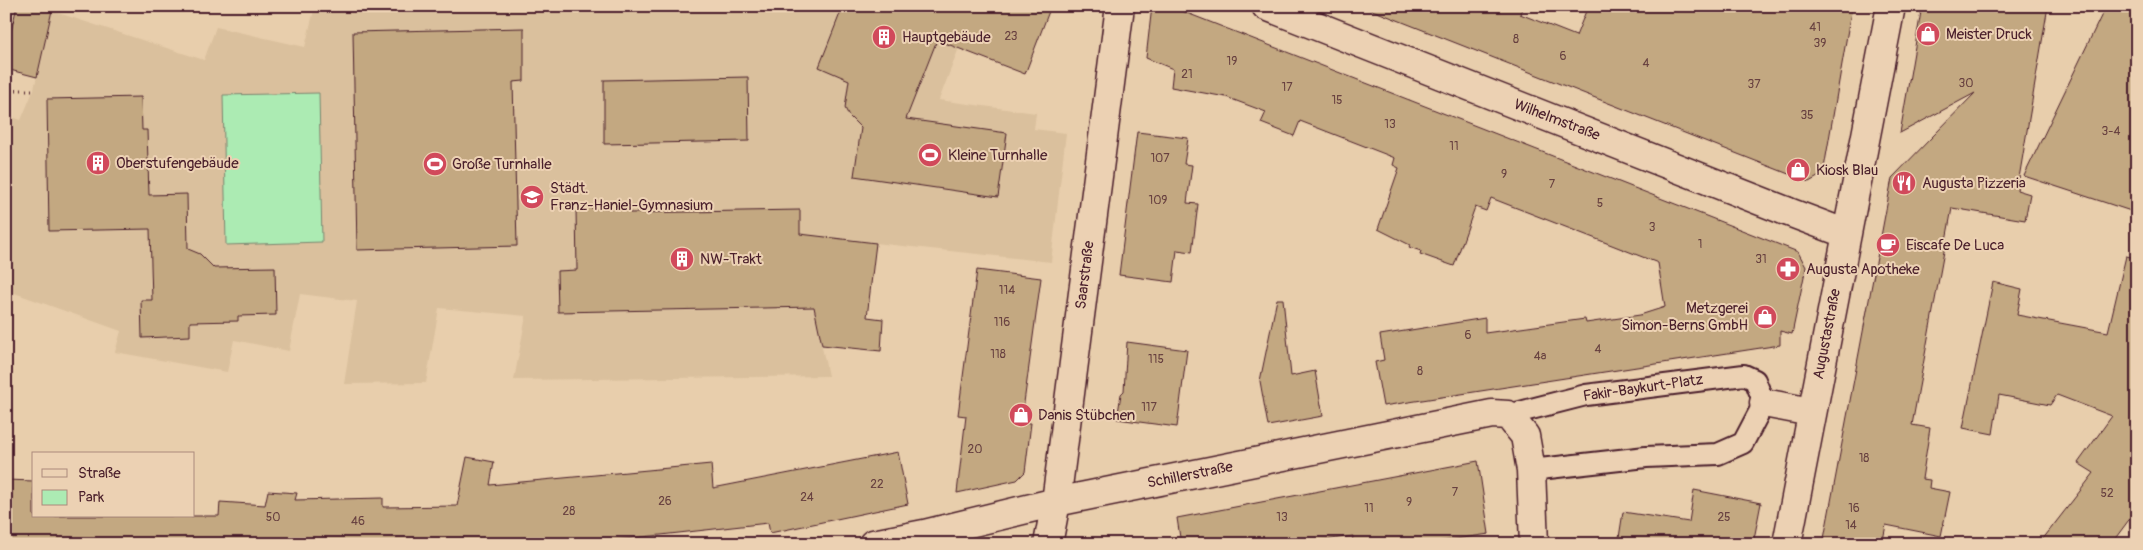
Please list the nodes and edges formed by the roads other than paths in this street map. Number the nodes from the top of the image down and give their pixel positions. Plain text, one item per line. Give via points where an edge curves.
1 (1120, 6) edge
2 (1266, 6) edge
3 (1891, 6) edge
4 (1847, 234) junction
5 (1764, 403) junction
6 (1811, 412) junction
7 (1508, 416) junction
8 (1531, 470) junction
9 (1056, 502) junction
10 (873, 544) edge
11 (1048, 544) edge
12 (1534, 544) edge
13 (1786, 544) edge

1 - 9 street, Saarstraße
2 - 4 street, Wilhelmstraße
3 - 4 street, Augustastraße
4 - 6 street, Augustastraße
5 - 6 street
5 - 7 lane, Fakir-Baykurt-Platz via 1755,380 1744,375 1586,395
5 - 8 lane via 1743,443 1718,454
6 - 13 street, Augustastraße
7 - 8 street via 1525,436
7 - 9 street, Schillerstraße via 1492,414
8 - 12 street
9 - 10 street, Schillerstraße
9 - 11 street, Saarstraße

